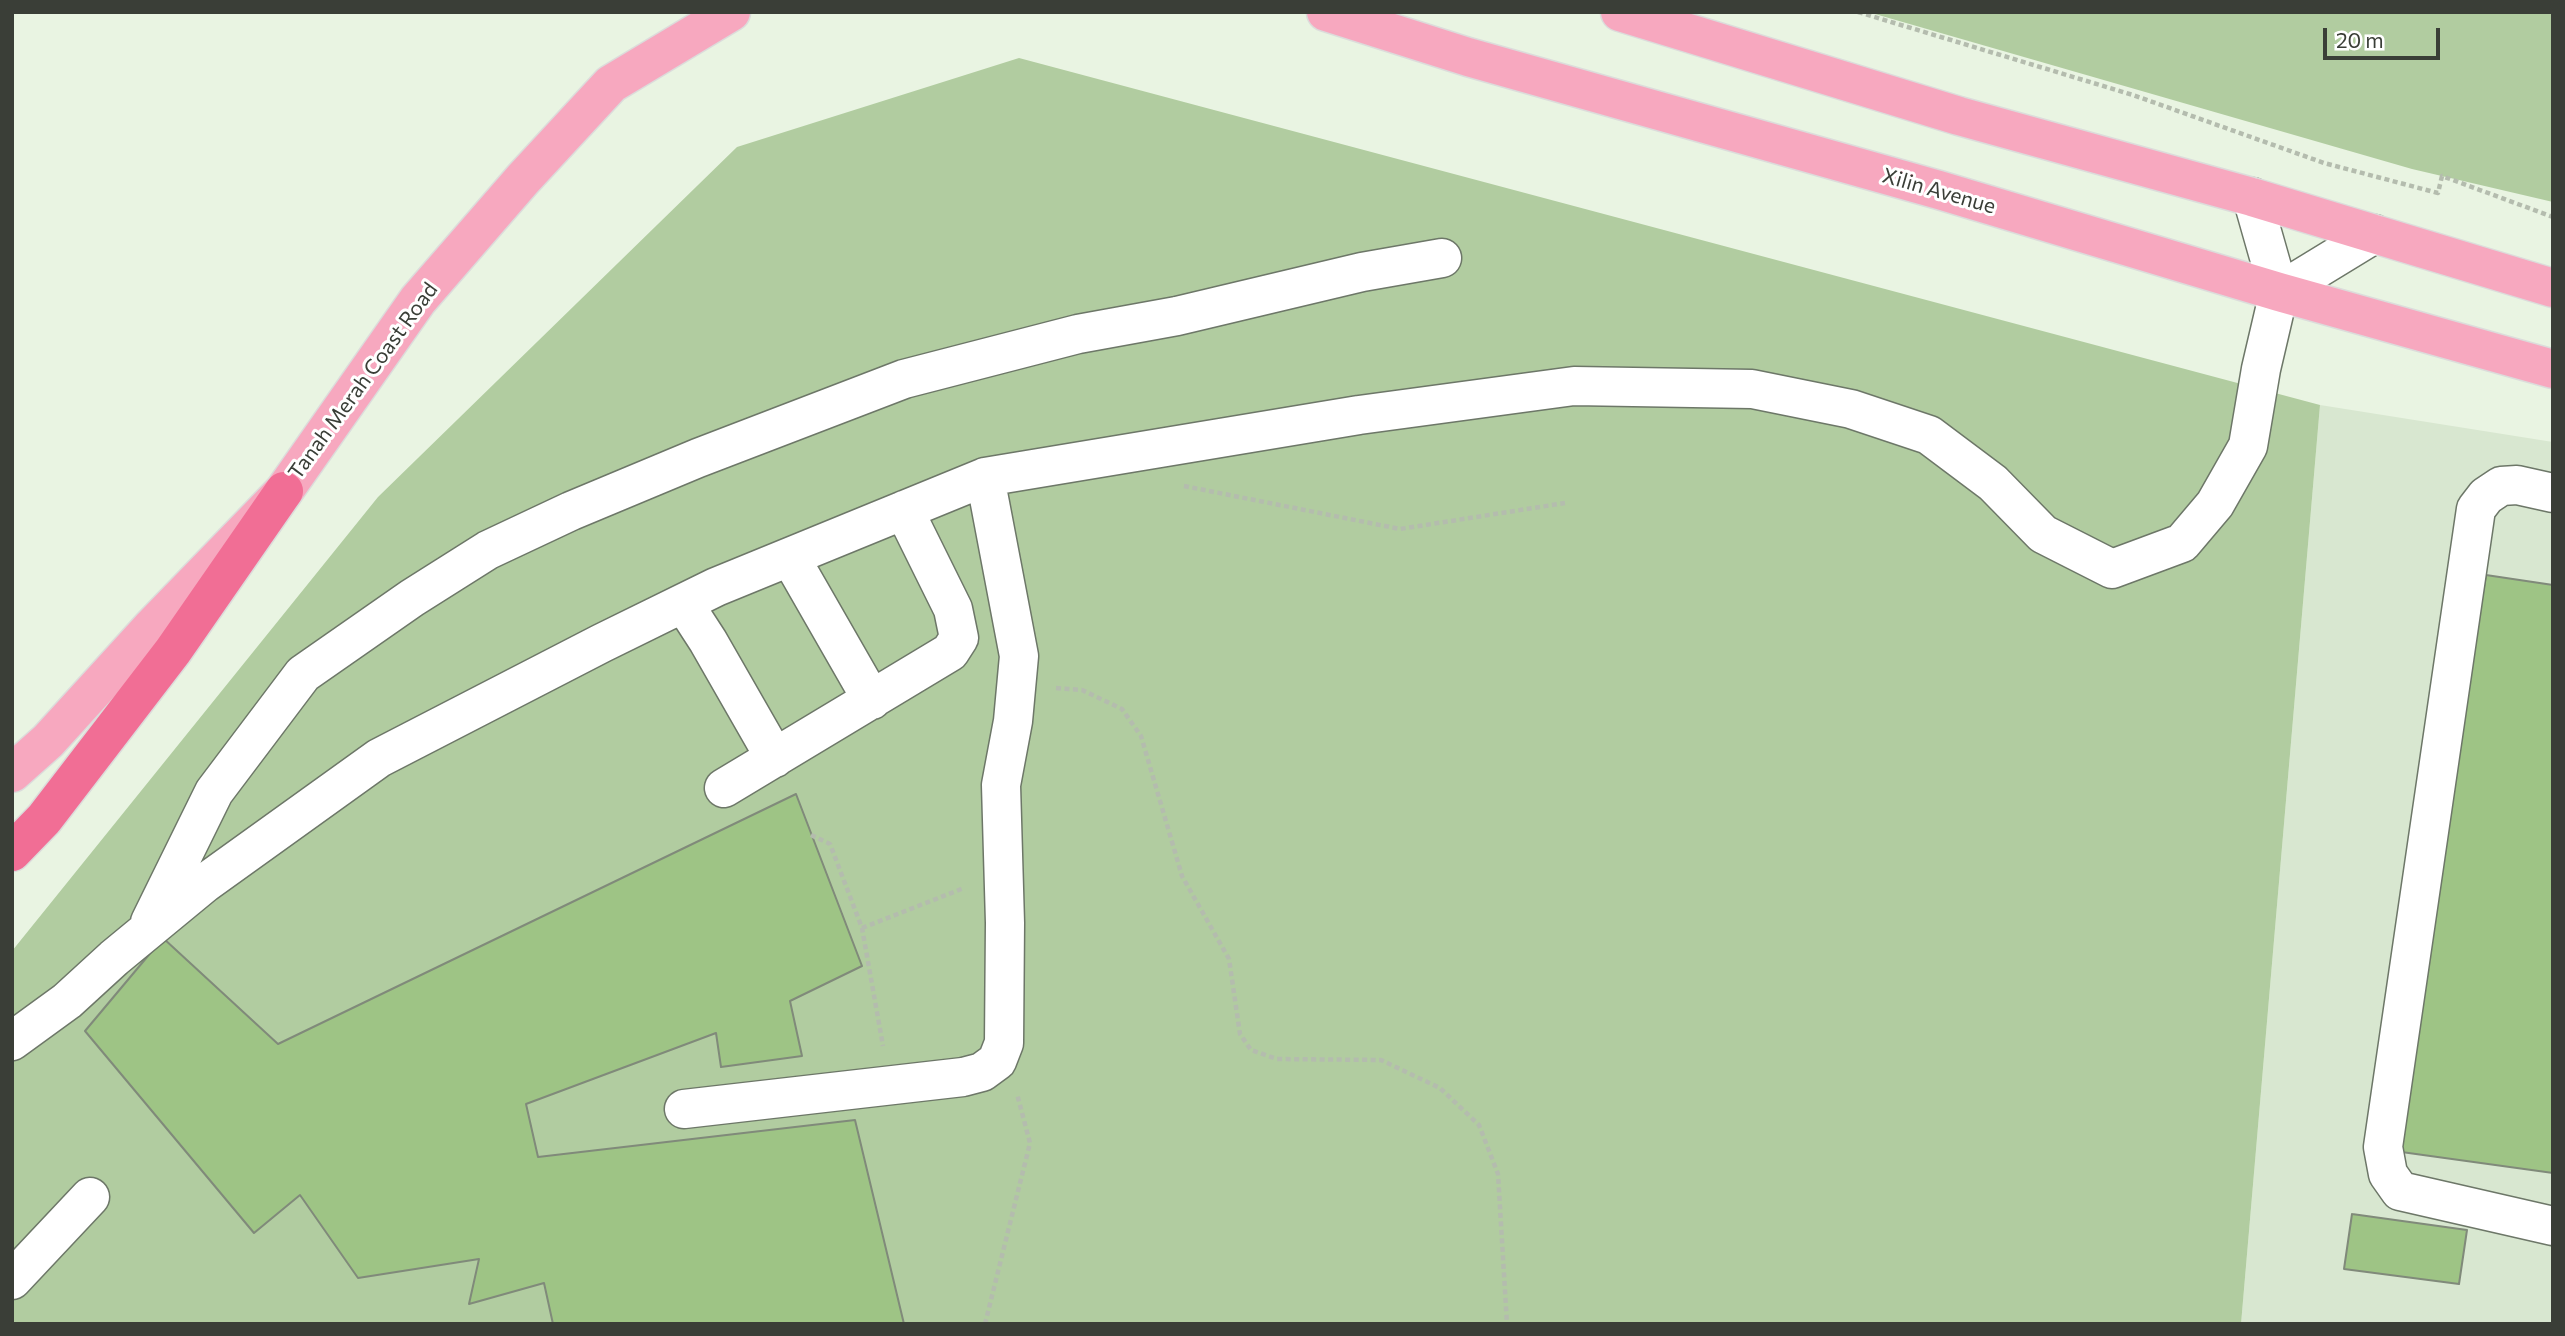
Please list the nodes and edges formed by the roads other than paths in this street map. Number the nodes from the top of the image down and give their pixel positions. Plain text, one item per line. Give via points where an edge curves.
1 (731, 12) edge
2 (1326, 12) edge
3 (1620, 12) edge
4 (2252, 197) junction
5 (2374, 234) junction
6 (1442, 258) dead end
7 (2553, 288) edge
8 (2279, 292) junction
9 (2553, 369) edge
10 (985, 477) junction
11 (284, 491) junction
12 (2553, 493) edge
13 (904, 510) junction
14 (790, 557) junction
15 (684, 604) junction
16 (872, 700) junction
17 (775, 758) junction
18 (12, 773) edge
19 (724, 788) dead end
20 (12, 852) edge
21 (144, 933) junction
22 (12, 1041) edge
23 (684, 1109) dead end
24 (90, 1197) dead end
25 (2553, 1226) edge
26 (12, 1280) edge

1 - 11 main road, Tanah Merah Coast Road via 611,84 418,300
2 - 8 main road, Xilin Avenue
3 - 4 main road via 1959,116
4 - 5 main road
4 - 8 lane
5 - 7 main road
5 - 8 lane
6 - 21 lane via 1078,334 904,379 660,474 488,550 303,674 215,792
8 - 9 main road, Xilin Avenue
8 - 10 lane via 2248,446 2216,504 2182,543 2112,569 2043,534 1993,483 1929,435 1851,409 1752,388 1574,386 1359,415
10 - 13 lane
10 - 23 lane via 1019,656 1001,785 1004,1043 998,1061 963,1077
11 - 18 main road, Tanah Merah Coast Road via 48,741
11 - 20 highway via 173,651 44,819
12 - 25 lane via 2501,486 2476,509 2383,1147 2388,1174 2400,1191
13 - 14 lane
13 - 16 lane via 953,609 959,638 950,652
14 - 15 lane
14 - 16 lane
15 - 17 lane
15 - 21 lane via 379,758 205,883
16 - 17 lane
17 - 19 lane
21 - 22 lane
24 - 26 lane

